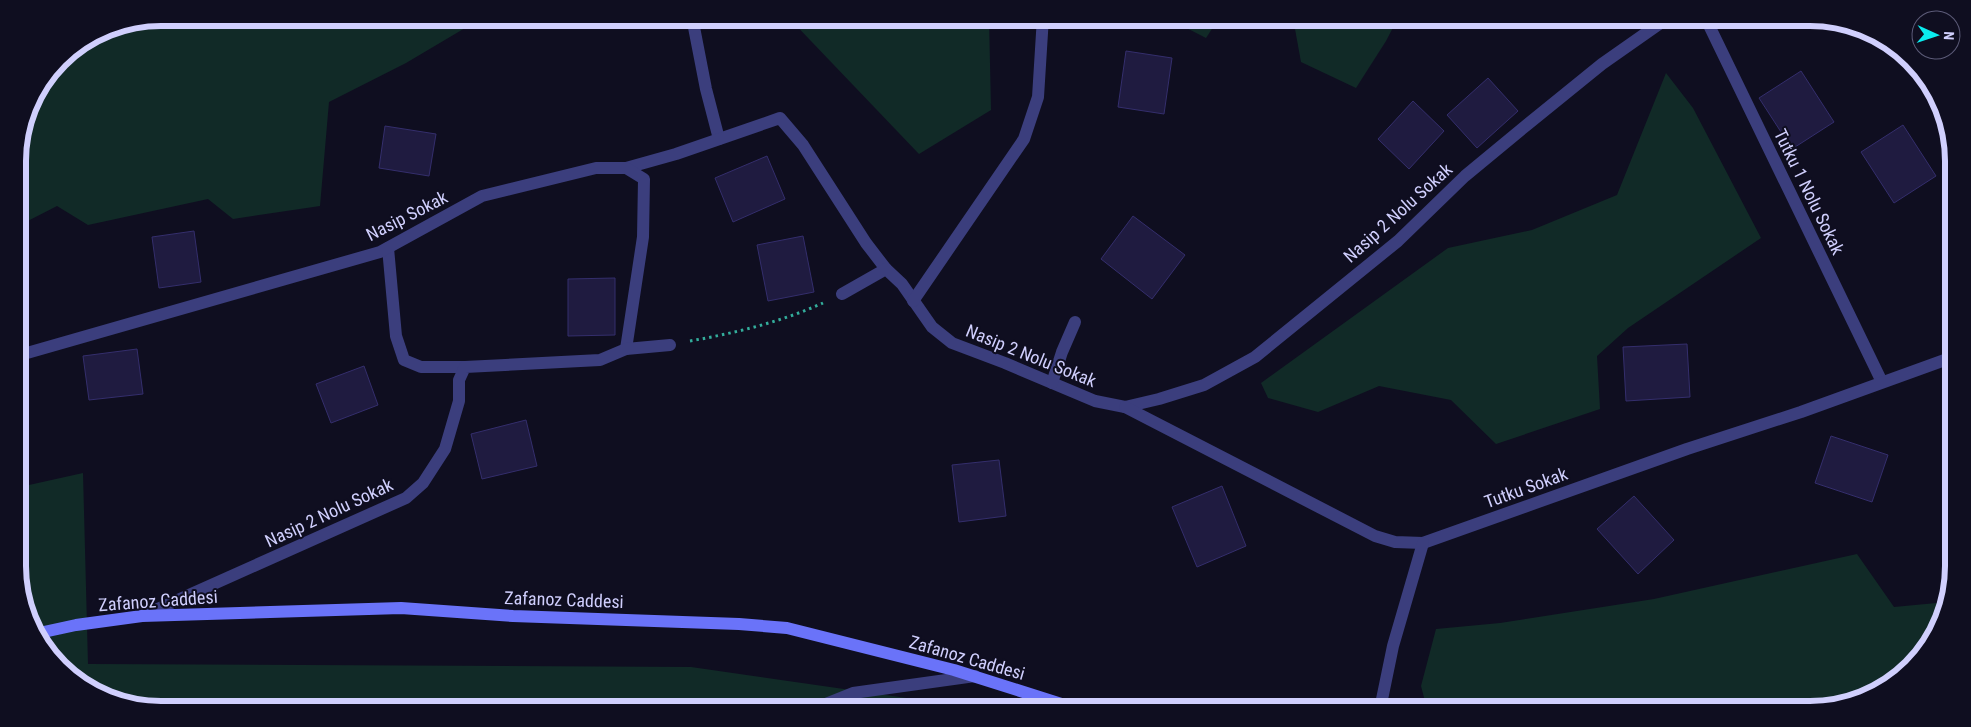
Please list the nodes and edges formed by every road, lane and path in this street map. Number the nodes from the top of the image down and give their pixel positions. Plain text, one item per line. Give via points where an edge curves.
1 (694, 26) edge
2 (1042, 26) edge
3 (1657, 26) edge
4 (1709, 26) edge
5 (719, 139) junction
6 (626, 168) junction
7 (388, 248) junction
8 (886, 269) junction
9 (842, 294) joint
10 (913, 301) junction
11 (1075, 322) dead end
12 (670, 345) joint
13 (626, 349) junction
14 (27, 353) edge
15 (1945, 360) edge
16 (465, 367) junction
17 (1882, 382) junction
18 (1052, 383) junction
19 (1125, 407) junction
20 (1423, 543) junction
21 (142, 616) junction
22 (44, 632) edge
23 (975, 676) junction
24 (1051, 700) edge
25 (1382, 700) edge
26 (834, 701) edge

1 - 5 street
2 - 10 street via 1038,97 1024,139
3 - 19 street, Nasip 2 Nolu Sokak via 1602,64 1528,124 1465,176 1398,242 1255,357 1204,385
4 - 17 street, Tutku 1 Nolu Sokak
5 - 6 street, Nasip Sokak
5 - 8 street, Nasip 2 Nolu Sokak via 780,118 804,145
6 - 7 street, Nasip Sokak via 596,168 482,196
6 - 13 street via 644,179 642,237
7 - 14 street, Nasip Sokak
7 - 16 street via 396,336 404,360 421,367
8 - 9 street
8 - 10 street, Nasip 2 Nolu Sokak via 902,284
9 - 12 path via 808,310 756,327
10 - 18 street, Nasip 2 Nolu Sokak via 932,327 952,343
11 - 18 street
12 - 13 street
13 - 16 street via 600,360
15 - 17 street, Tutku Sokak
16 - 21 street, Nasip 2 Nolu Sokak via 459,380 459,401 445,448 423,483 406,498
17 - 20 street, Tutku Sokak
18 - 19 street, Nasip 2 Nolu Sokak via 1095,401
19 - 20 street, Tutku Sokak via 1375,536 1395,542
20 - 25 street via 1393,646
21 - 22 street, Zafanoz Caddesi
21 - 23 street, Zafanoz Caddesi via 401,608 513,616 739,624 787,628
23 - 24 street, Zafanoz Caddesi
23 - 26 street via 853,693

